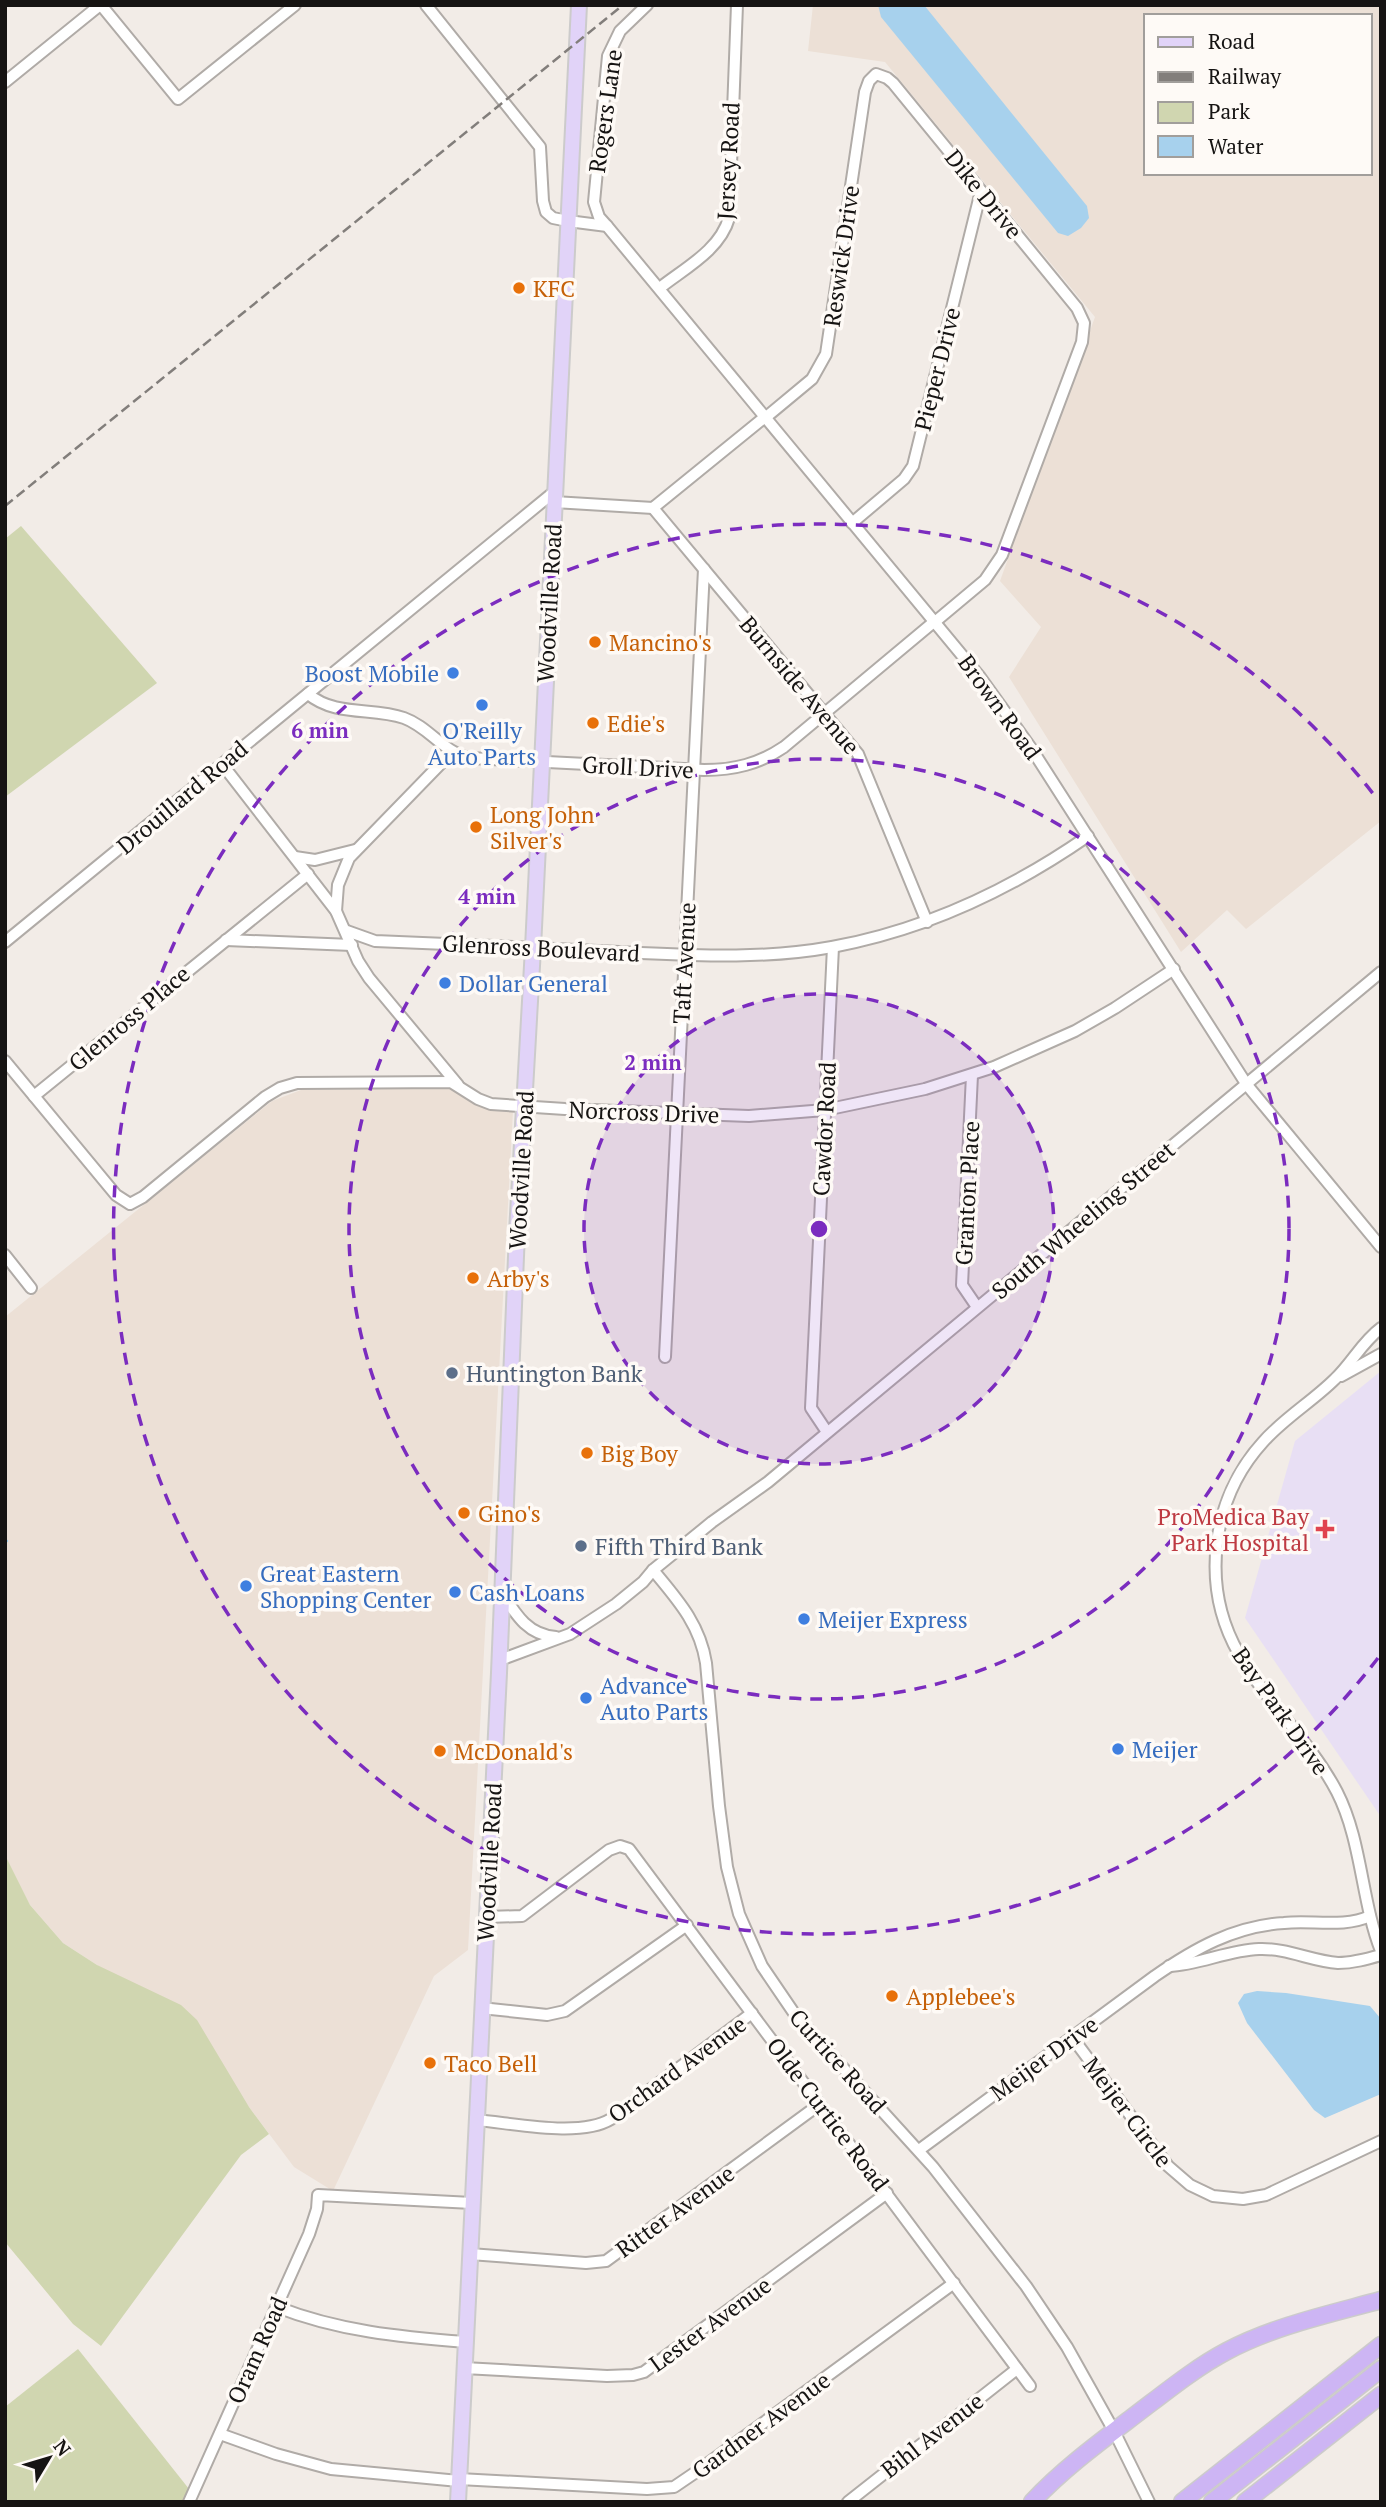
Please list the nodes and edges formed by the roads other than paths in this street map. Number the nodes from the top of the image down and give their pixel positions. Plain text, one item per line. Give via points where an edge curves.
1 (100, 5) edge
2 (295, 5) edge
3 (426, 5) edge
4 (579, 5) edge
5 (647, 5) edge
6 (737, 5) edge
7 (876, 74) joint
8 (5, 82) edge
9 (981, 191) junction
10 (568, 221) junction
11 (607, 226) junction
12 (661, 288) junction
13 (1084, 323) joint
14 (765, 417) junction
15 (554, 497) junction
16 (653, 508) junction
17 (852, 523) junction
18 (704, 569) junction
19 (935, 621) junction
20 (308, 694) junction
21 (824, 713) junction
22 (452, 752) junction
23 (542, 763) junction
24 (222, 764) junction
25 (694, 769) junction
26 (1088, 836) junction
27 (357, 849) junction
28 (295, 857) junction
29 (308, 874) junction
30 (336, 911) junction
31 (927, 922) junction
32 (347, 931) junction
33 (226, 940) junction
34 (5, 942) edge
35 (352, 945) junction
36 (833, 947) junction
37 (533, 948) junction
38 (685, 955) junction
39 (1174, 969) junction
40 (1381, 972) edge
41 (5, 1061) edge
42 (972, 1074) junction
43 (458, 1085) junction
44 (1247, 1085) junction
45 (34, 1096) junction
46 (525, 1106) junction
47 (825, 1110) junction
48 (678, 1114) junction
49 (1381, 1247) edge
50 (5, 1255) edge
51 (31, 1288) dead end
52 (977, 1307) junction
53 (1381, 1328) edge
54 (1381, 1354) edge
55 (665, 1357) dead end
56 (1336, 1379) junction
57 (827, 1432) junction
58 (653, 1570) junction
59 (502, 1593) junction
60 (563, 1637) junction
61 (500, 1660) junction
62 (1370, 1916) junction
63 (486, 1917) junction
64 (687, 1925) junction
65 (1381, 1953) edge
66 (1169, 1966) junction
67 (481, 2008) junction
68 (752, 2013) junction
69 (1072, 2038) junction
70 (820, 2104) junction
71 (476, 2120) junction
72 (1381, 2141) edge
73 (919, 2150) junction
74 (887, 2193) junction
75 (472, 2203) junction
76 (470, 2254) junction
77 (954, 2283) junction
78 (1381, 2300) edge
79 (277, 2306) junction
80 (466, 2342) junction
81 (1381, 2345) edge
82 (464, 2368) junction
83 (1017, 2369) junction
84 (1381, 2369) edge
85 (1030, 2386) dead end
86 (1381, 2395) edge
87 (1114, 2431) junction
88 (219, 2434) junction
89 (459, 2480) junction
90 (189, 2502) edge
91 (458, 2502) edge
92 (848, 2502) edge
93 (1032, 2502) edge
94 (1149, 2502) edge
95 (1182, 2502) edge
96 (1212, 2502) edge
97 (1245, 2502) edge

1 - 2 street via 178,99
1 - 8 street
3 - 10 street via 540,147 546,212
4 - 10 main road, Woodville Road
5 - 11 street, Rogers Lane via 620,31 608,56 594,202
6 - 12 street, Jersey Road via 729,218 713,246
7 - 9 street, Dike Drive via 893,83
7 - 14 street, Reswick Drive via 865,92 826,354 812,379
9 - 13 street, Dike Drive via 1077,308
9 - 17 street, Pieper Drive via 913,466
10 - 11 street
10 - 15 main road, Woodville Road
11 - 12 street, Brown Road
12 - 14 street, Brown Road
13 - 19 street, Groll Drive via 1082,342 1002,555 985,580
14 - 16 street, Reswick Drive
14 - 17 street, Brown Road
15 - 16 street
15 - 20 street, Drouillard Road
15 - 23 main road, Woodville Road
16 - 18 street, Burnside Avenue
17 - 19 street, Brown Road
18 - 21 street, Burnside Avenue
18 - 25 street, Taft Avenue
19 - 21 street, Groll Drive
19 - 26 street, Brown Road via 1001,705
20 - 22 street, Groll Drive via 330,707 413,722
20 - 24 street, Drouillard Road
21 - 25 street, Groll Drive via 784,747 755,763 725,770
21 - 31 street, Burnside Avenue via 862,759
22 - 23 street, Groll Drive via 470,758
22 - 27 street
23 - 25 street, Groll Drive
23 - 37 main road, Woodville Road
24 - 28 street
24 - 34 street, Drouillard Road
25 - 38 street, Taft Avenue
26 - 31 street, Glenross Boulevard via 1009,885
26 - 39 street, Brown Road
27 - 28 street via 314,860
27 - 30 street via 341,874
28 - 29 street
29 - 30 street
29 - 33 street, Glenross Place
30 - 32 street
31 - 36 street, Glenross Boulevard
32 - 35 street
32 - 37 street, Glenross Boulevard via 375,941
33 - 35 street
33 - 45 street, Glenross Place
35 - 43 street via 369,978
36 - 38 street, Glenross Boulevard via 761,956
36 - 47 street, Cawdor Road
37 - 38 street, Glenross Boulevard
37 - 46 main road, Woodville Road
38 - 48 street, Taft Avenue
39 - 42 street, Norcross Drive via 1075,1031
39 - 44 street, Brown Road
40 - 44 street, South Wheeling Street
41 - 45 street
42 - 47 street, Norcross Drive
42 - 52 street, Granton Place via 962,1285
43 - 45 street, Norcross Drive via 435,1081 314,1082 280,1088 130,1203 116,1195
43 - 46 street, Norcross Drive via 484,1102
44 - 49 street, Brown Road
44 - 52 street, South Wheeling Street
46 - 48 street, Norcross Drive
46 - 59 main road, Woodville Road
47 - 48 street, Norcross Drive via 749,1116
47 - 57 street, Cawdor Road via 811,1408
48 - 55 street, Taft Avenue
50 - 51 street
52 - 57 street, South Wheeling Street
53 - 56 street, Bay Park Drive
54 - 56 street, Bay Park Drive
56 - 62 street, Bay Park Drive via 1264,1440 1240,1472 1219,1527 1216,1569 1219,1602 1234,1645 1340,1799
57 - 58 street, South Wheeling Street
58 - 60 street, South Wheeling Street via 616,1604
58 - 73 street, Curtice Road via 687,1612 701,1641 723,1847 734,1899 752,1946 796,2016
59 - 60 street via 527,1627
59 - 61 main road, Woodville Road
60 - 61 street, South Wheeling Street
61 - 63 main road, Woodville Road
62 - 65 street, Bay Park Drive
62 - 66 street, Meijer Drive via 1345,1923 1276,1923 1238,1931
63 - 64 street, Olde Curtice Road via 522,1916 606,1852 622,1846 633,1852
63 - 67 main road, Woodville Road
64 - 67 street via 565,2011 547,2015
64 - 68 street, Olde Curtice Road
65 - 66 street, Meijer Drive via 1340,1963 1250,1949
66 - 69 street, Meijer Drive
67 - 71 main road, Woodville Road
68 - 70 street, Olde Curtice Road
68 - 71 street, Orchard Avenue via 597,2126 577,2129
69 - 72 street, Meijer Circle via 1168,2166 1190,2185 1213,2196 1243,2199 1266,2195
69 - 73 street, Meijer Drive
70 - 74 street, Olde Curtice Road
70 - 76 street, Ritter Avenue via 606,2261
71 - 75 main road, Woodville Road
73 - 87 street, Curtice Road via 1048,2316
74 - 77 street, Olde Curtice Road
74 - 82 street, Lester Avenue via 644,2372 607,2376
75 - 76 main road, Woodville Road
75 - 79 street, Oram Road via 318,2195 309,2234
76 - 80 main road, Woodville Road
77 - 83 street, Olde Curtice Road
77 - 89 street, Gardner Avenue via 674,2487
78 - 87 highway via 1284,2328 1229,2350
79 - 80 street via 361,2332
79 - 88 street, Oram Road
80 - 82 main road, Woodville Road
81 - 95 highway
82 - 89 main road, Woodville Road
83 - 85 street, Olde Curtice Road
83 - 92 street, Bihl Avenue
84 - 96 highway
86 - 97 highway
87 - 93 highway
87 - 94 street, Curtice Road
88 - 89 street, Gardner Avenue via 331,2469
88 - 90 street, Oram Road
89 - 91 main road, Woodville Road

